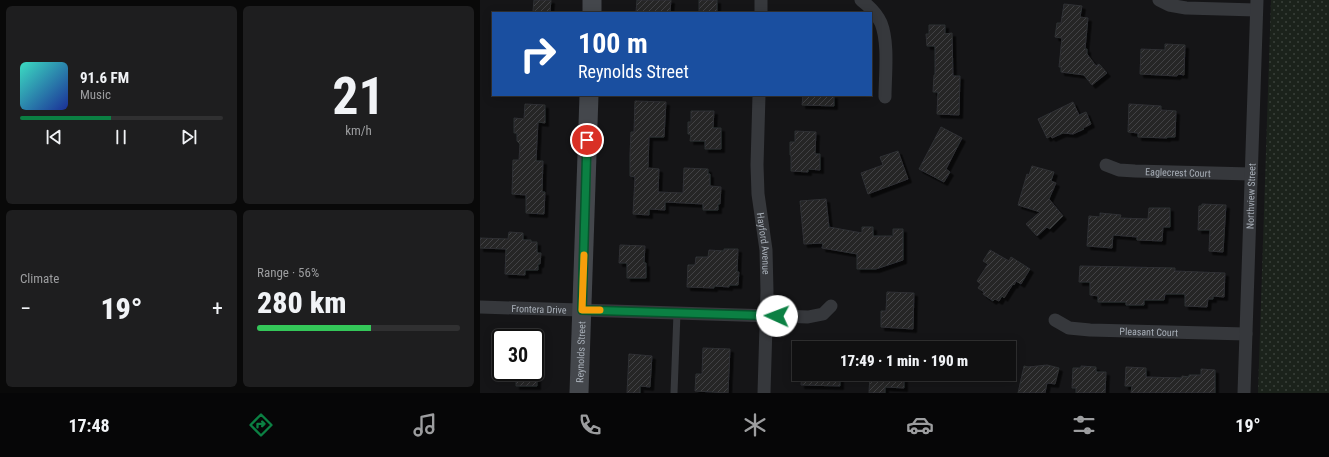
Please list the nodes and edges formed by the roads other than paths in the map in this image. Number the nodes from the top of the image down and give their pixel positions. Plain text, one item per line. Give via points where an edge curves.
1 (592, 0) edge
2 (761, 0) edge
3 (861, 0) edge
4 (1159, 0) edge
5 (1256, 5) edge
6 (592, 12) edge
7 (761, 12) edge
8 (589, 96) edge
9 (759, 96) edge
10 (885, 97) dead end
11 (1106, 165) dead end
12 (1251, 174) junction
13 (480, 306) edge
14 (831, 306) dead end
15 (582, 310) junction
16 (677, 313) junction
17 (766, 316) junction
18 (1055, 320) dead end
19 (1246, 334) junction
20 (579, 393) edge
21 (674, 393) edge
22 (764, 393) edge
23 (1244, 393) edge

1 - 6 street
2 - 7 street
3 - 10 street via 870,6 881,23 885,42
4 - 5 street via 1186,8
5 - 12 street, Northview Street
8 - 15 street, Reynolds Street
9 - 17 street, Hayford Avenue via 757,165 758,194 766,250
11 - 12 street, Eaglecrest Court via 1119,170 1135,171
12 - 19 street, Northview Street
13 - 15 street, Frontera Drive
14 - 17 street, Frontera Drive via 823,314 808,317
15 - 16 street, Frontera Drive
15 - 20 street, Reynolds Street
16 - 17 street, Frontera Drive
16 - 21 lane
17 - 22 street, Hayford Avenue
18 - 19 street, Pleasant Court via 1069,328 1090,330
19 - 23 street, Northview Street

